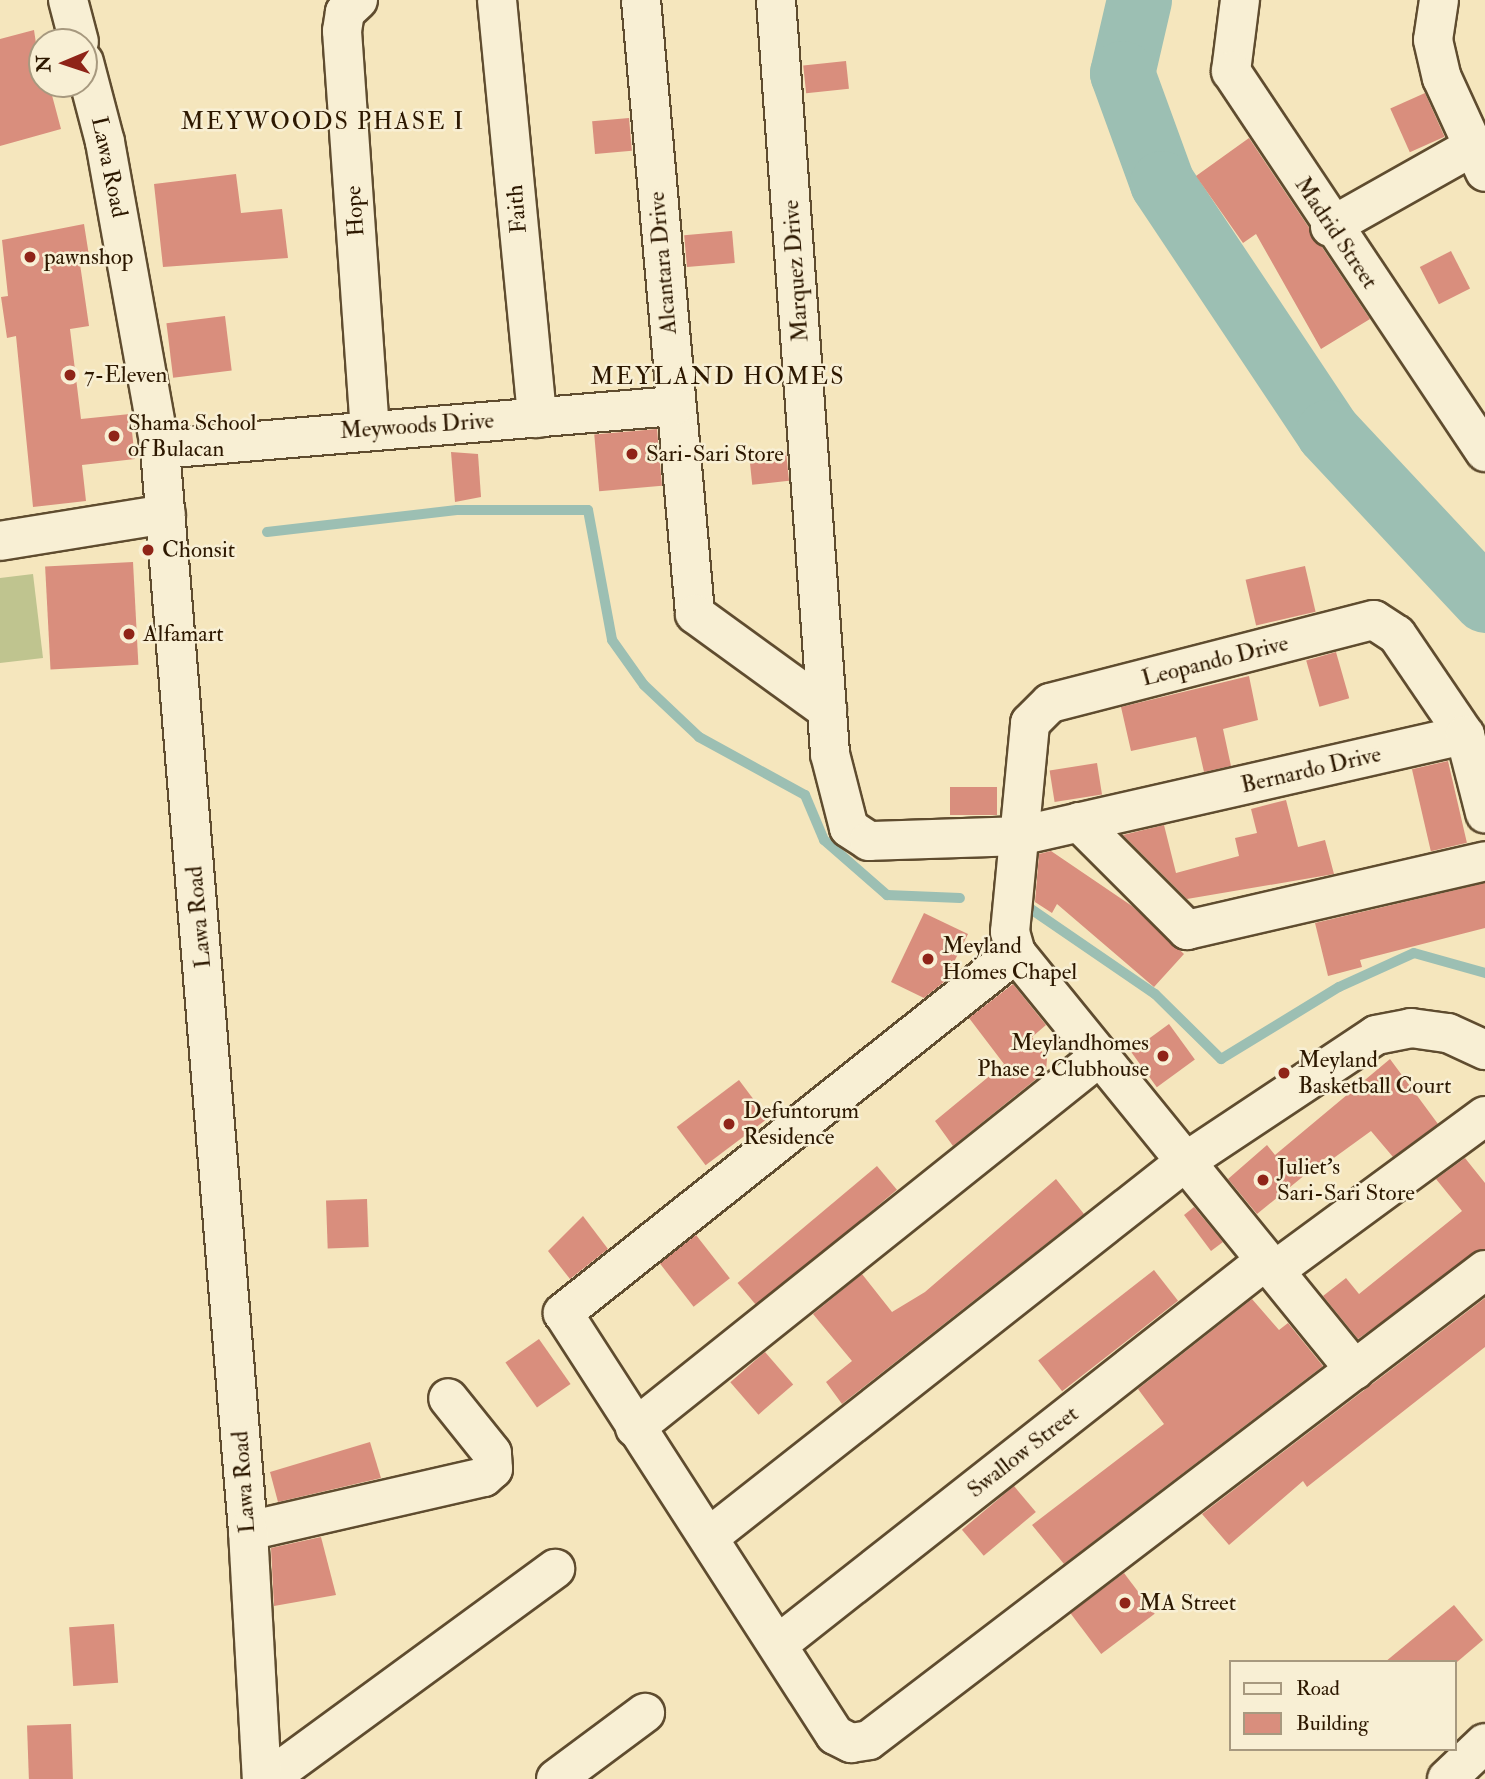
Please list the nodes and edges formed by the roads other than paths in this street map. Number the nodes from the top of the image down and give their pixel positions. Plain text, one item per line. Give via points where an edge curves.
1 (68, 0) edge
2 (358, 0) edge
3 (497, 0) edge
4 (641, 0) edge
5 (776, 0) edge
6 (1240, 0) edge
7 (1439, 0) edge
8 (75, 28) edge
9 (93, 98) edge
10 (1479, 160) edge
11 (1329, 227) junction
12 (674, 406) junction
13 (537, 418) junction
14 (370, 428) junction
15 (160, 449) junction
16 (1485, 452) edge
17 (166, 514) junction
18 (0, 541) edge
19 (827, 710) junction
20 (1465, 735) junction
21 (1485, 813) edge
22 (1079, 822) junction
23 (1020, 836) junction
24 (1485, 861) edge
25 (1016, 953) junction
26 (1485, 1051) edge
27 (1099, 1058) junction
28 (1485, 1116) edge
29 (1185, 1162) junction
30 (1270, 1266) junction
31 (1485, 1270) edge
32 (1355, 1370) junction
33 (448, 1398) dead end
34 (635, 1428) junction
35 (248, 1531) junction
36 (709, 1537) junction
37 (555, 1569) dead end
38 (781, 1642) junction
39 (645, 1713) dead end
40 (1485, 1743) edge
41 (262, 1779) edge
42 (268, 1779) edge
43 (556, 1779) edge
44 (1447, 1779) edge

1 - 8 street
2 - 14 street, Hope via 345,12 342,30
3 - 13 street, Faith
4 - 12 street, Alcantara Drive
5 - 19 street, Marquez Drive
6 - 11 street, Madrid Street via 1231,71
7 - 10 street via 1433,40
9 - 15 street, Lawa Road
10 - 11 street
11 - 16 street, Madrid Street
12 - 13 street, Meywoods Drive
12 - 19 street, Alcantara Drive via 695,614
13 - 14 street, Meywoods Drive
14 - 15 street, Meywoods Drive
15 - 17 street, Lawa Road
17 - 18 street
17 - 35 street, Lawa Road
19 - 23 street, Bernardo Drive via 839,810 849,828 869,841
20 - 21 street
20 - 22 street, Bernardo Drive
20 - 23 street, Leopando Drive via 1397,635 1374,620 1050,703 1030,723
22 - 23 street, Bernardo Drive
22 - 24 street via 1187,930
23 - 25 street, Leopando Drive via 1010,932
25 - 27 street
25 - 34 street via 566,1304 564,1321
26 - 29 street via 1448,1033 1411,1028 1376,1035
27 - 29 street
27 - 34 street
28 - 30 street, Swallow Street
29 - 30 street
29 - 36 street
30 - 32 street
30 - 38 street, Swallow Street
31 - 32 street
32 - 38 street via 869,1740 851,1743 835,1735
33 - 35 street via 492,1453 493,1469 484,1477
34 - 36 street
35 - 41 street, Lawa Road
36 - 38 street
37 - 42 street
39 - 43 street
40 - 44 street

